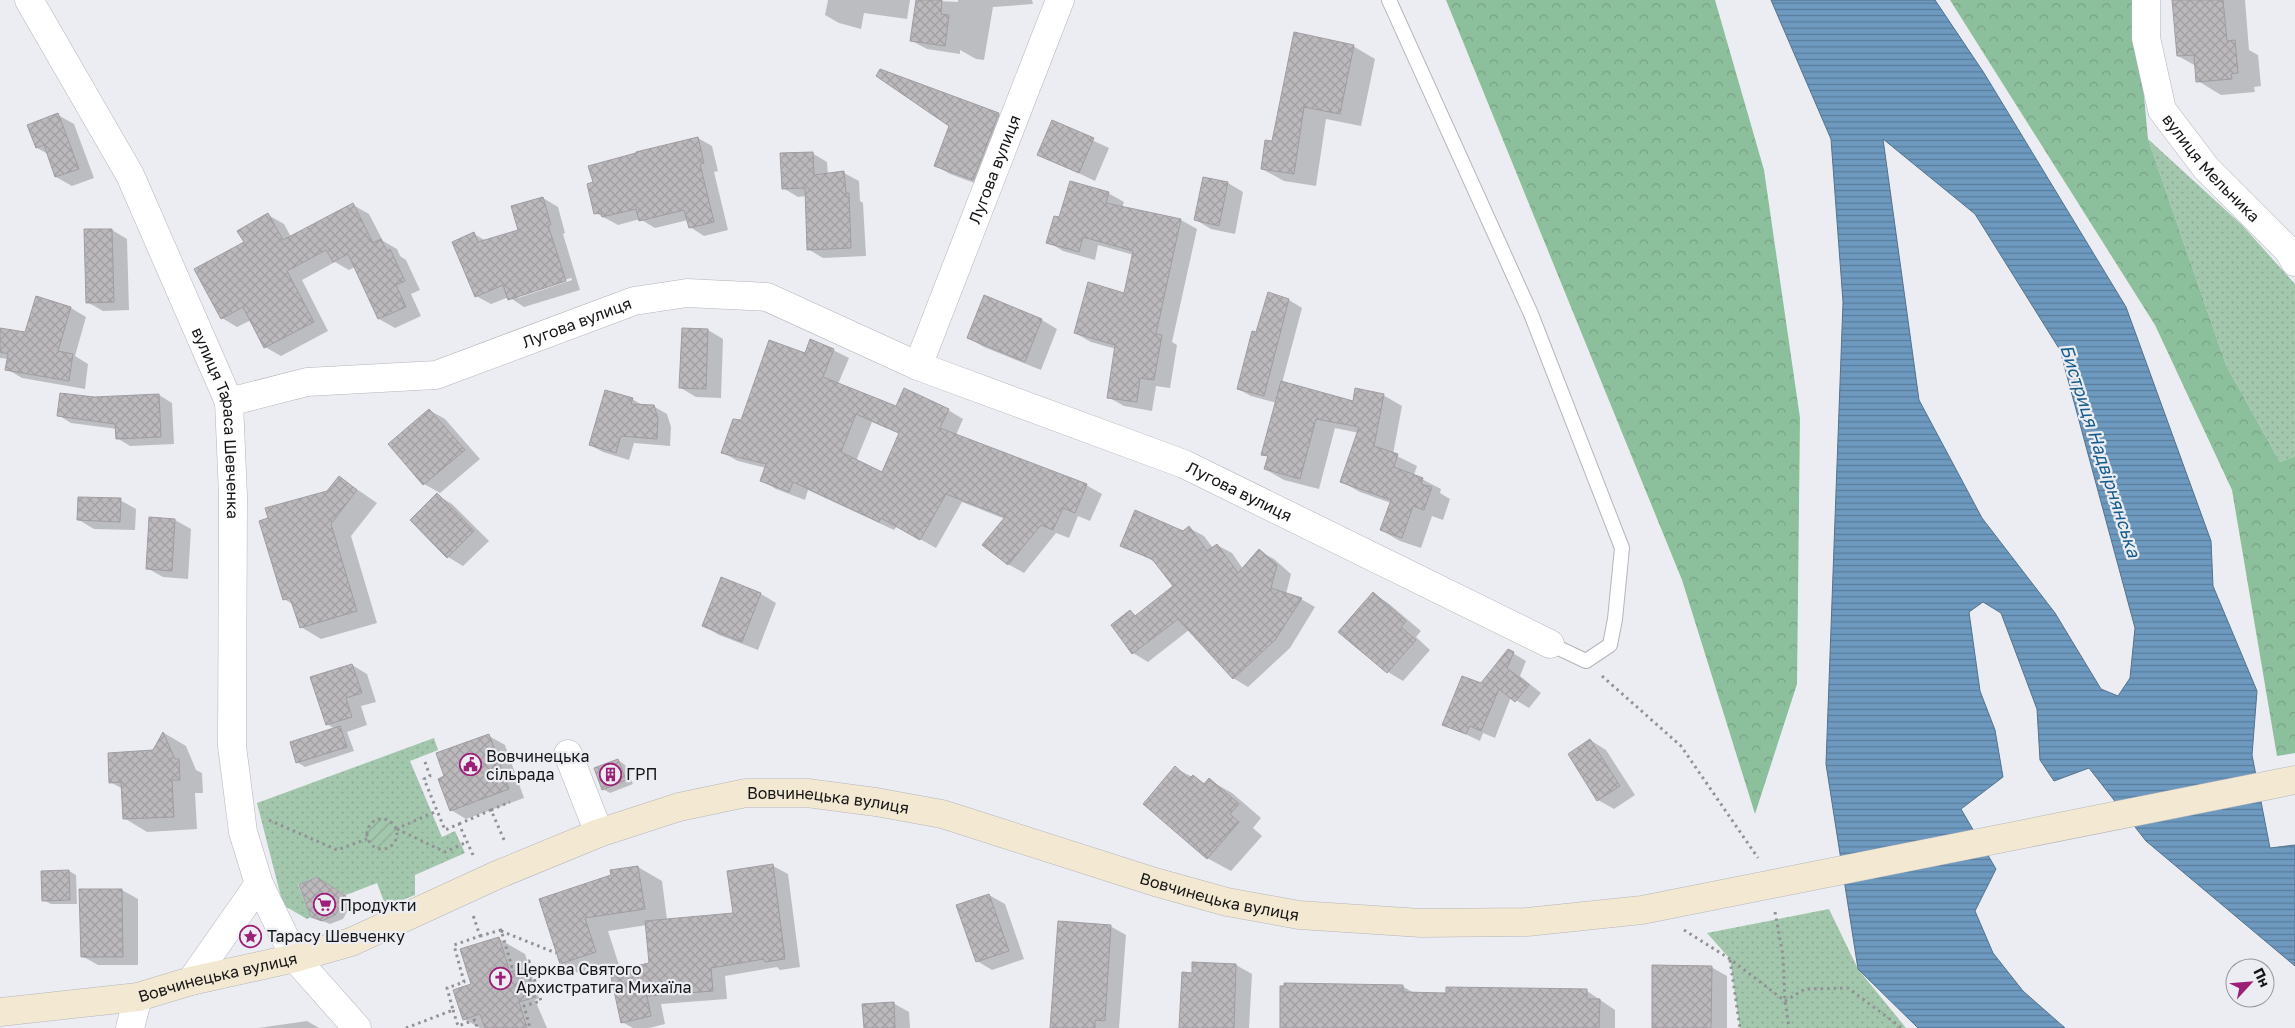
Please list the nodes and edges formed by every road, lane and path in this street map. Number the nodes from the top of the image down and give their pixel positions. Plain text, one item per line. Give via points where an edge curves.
1 (29, 0) edge
2 (1060, 0) edge
3 (1389, 0) edge
4 (2146, 0) edge
5 (2295, 262) edge
6 (918, 366) junction
7 (229, 402) junction
8 (1550, 644) joint
9 (1586, 661) junction
10 (568, 754) dead end
11 (425, 762) dead end
12 (2295, 780) edge
13 (510, 802) dead end
14 (240, 808) junction
15 (492, 810) junction
16 (437, 811) junction
17 (459, 824) junction
18 (396, 828) junction
19 (599, 833) junction
20 (367, 839) junction
21 (468, 842) junction
22 (1760, 861) dead end
23 (506, 871) junction
24 (259, 884) junction
25 (464, 890) junction
26 (1774, 904) dead end
27 (501, 930) junction
28 (480, 936) junction
29 (556, 953) dead end
30 (294, 958) junction
31 (1730, 959) dead end
32 (192, 981) junction
33 (138, 997) junction
34 (1785, 1001) junction
35 (453, 1010) junction
36 (0, 1012) edge
37 (130, 1028) edge
38 (356, 1028) edge
39 (408, 1028) edge
40 (478, 1028) edge
41 (530, 1028) edge
42 (1740, 1028) edge
43 (1788, 1028) edge
44 (1902, 1028) edge

1 - 7 street, вулиця Тараса Шевченка via 130,175
2 - 6 street, Лугова вулиця
3 - 9 lane via 1531,314 1622,548 1610,645
4 - 5 street, вулиця Мельника via 2146,38 2162,110 2206,168 2288,250
6 - 7 street, Лугова вулиця via 767,297 687,293 634,301 436,375 307,382
6 - 8 street, Лугова вулиця via 1184,464
7 - 14 street, вулиця Тараса Шевченка via 233,496 232,746
8 - 9 lane
9 - 22 path via 1680,746
10 - 19 street
11 - 16 path via 430,776 424,779
12 - 19 street, Вовчинецька вулиця via 1642,910 1527,922 1420,923 1299,915 1228,902 1155,882 942,814 807,792 746,793 679,807
13 - 15 path
14 - 20 path via 337,850
14 - 24 street, вулиця Тараса Шевченка via 243,832
15 - 17 path
15 - 23 path
16 - 17 path via 446,830
16 - 18 path
17 - 21 path
18 - 20 path via 389,821 379,819 370,825
18 - 20 path via 395,843 387,849 373,847
18 - 21 path via 445,852
19 - 23 street, Вовчинецька вулиця
21 - 23 path via 474,855
23 - 25 street, Вовчинецька вулиця
24 - 30 street, вулиця Тараса Шевченка
24 - 32 street
25 - 28 path
25 - 30 street, Вовчинецька вулиця via 351,942
26 - 34 path via 1784,956
27 - 28 path
27 - 29 path
27 - 41 path via 512,967 529,962 541,1001 524,1006
28 - 35 path via 454,945 464,982 446,988
30 - 32 street, Вовчинецька вулиця
30 - 38 street, вулиця Тараса Шевченка
31 - 42 path
32 - 33 street, Вовчинецька вулиця
33 - 36 street, Вовчинецька вулиця
33 - 37 street
34 - 43 path
34 - 44 path via 1805,990 1848,988
35 - 39 path
35 - 40 path via 458,1026 475,1020

